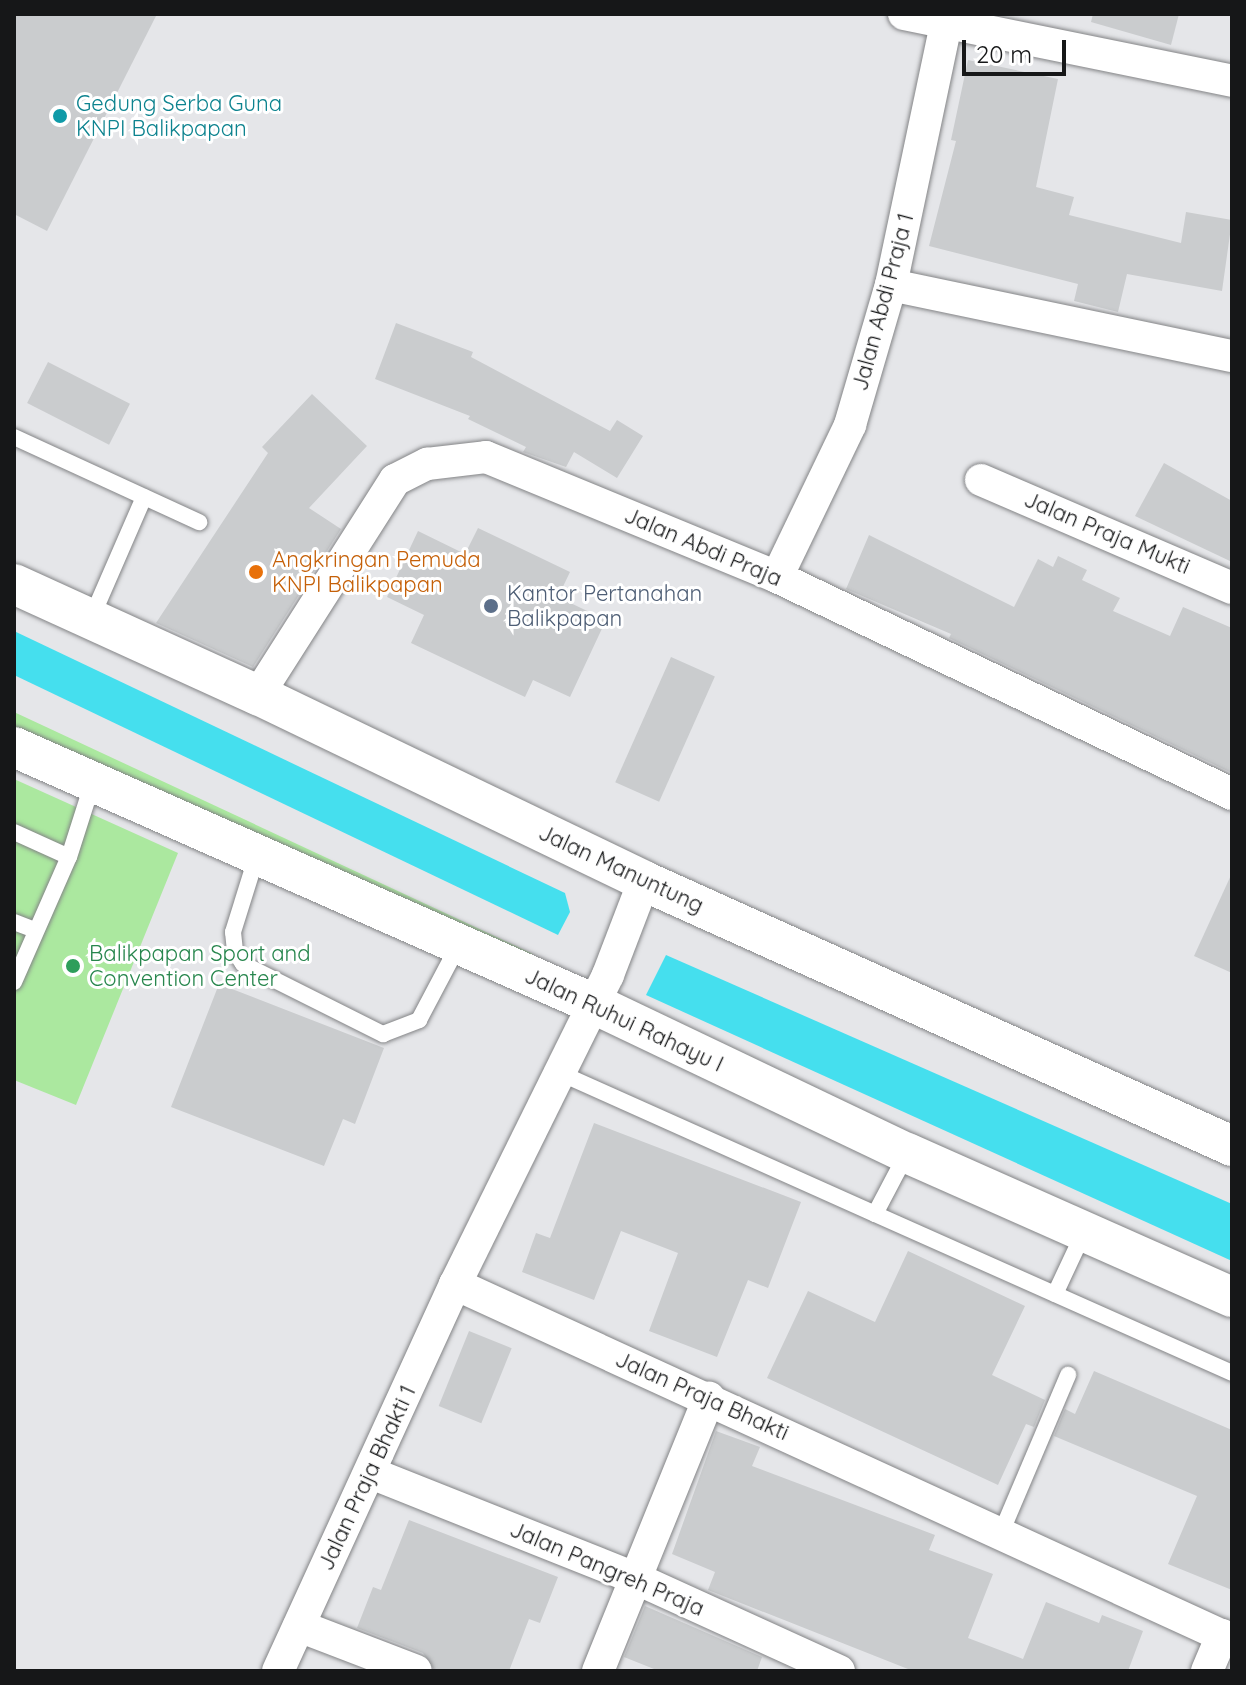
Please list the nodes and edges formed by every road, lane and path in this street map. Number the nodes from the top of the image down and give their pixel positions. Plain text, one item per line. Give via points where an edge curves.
1 (904, 14) edge
2 (947, 19) edge
3 (1232, 81) edge
4 (891, 285) junction
5 (1232, 356) edge
6 (14, 437) edge
7 (981, 480) dead end
8 (144, 497) junction
9 (199, 522) dead end
10 (777, 577) junction
11 (14, 584) edge
12 (1232, 588) edge
13 (91, 619) junction
14 (258, 695) junction
15 (14, 747) edge
16 (93, 782) junction
17 (1232, 794) edge
18 (14, 832) edge
19 (258, 853) junction
20 (69, 857) junction
21 (639, 898) junction
22 (14, 922) edge
23 (35, 930) junction
24 (458, 946) junction
25 (14, 982) edge
26 (601, 990) junction
27 (560, 1073) junction
28 (1232, 1146) edge
29 (907, 1153) junction
30 (875, 1214) junction
31 (1085, 1229) junction
32 (455, 1284) junction
33 (1055, 1294) junction
34 (1232, 1297) edge
35 (1232, 1373) edge
36 (1068, 1375) dead end
37 (709, 1398) junction
38 (371, 1473) junction
39 (1001, 1533) junction
40 (637, 1579) junction
41 (299, 1626) junction
42 (1227, 1638) edge
43 (798, 1662) edge
44 (278, 1671) edge
45 (416, 1671) edge
46 (598, 1671) edge
47 (839, 1671) edge
48 (1207, 1671) edge

1 - 2 street
2 - 3 street
2 - 4 street, Jalan Abdi Praja 1
4 - 5 street
4 - 10 street, Jalan Abdi Praja 1 via 850,425
6 - 8 lane
7 - 12 street, Jalan Praja Mukti
8 - 9 lane
8 - 13 lane
10 - 14 street, Jalan Abdi Praja via 486,457 427,464 395,480
10 - 17 street, Jalan Abdi Praja
11 - 13 street, Jalan Manuntung
13 - 14 street, Jalan Manuntung
14 - 21 street, Jalan Manuntung
15 - 16 street, Jalan Ruhui Rahayu I
16 - 19 street, Jalan Ruhui Rahayu I
16 - 20 lane
18 - 20 lane
19 - 24 street, Jalan Ruhui Rahayu I
19 - 24 lane via 233,932 235,952 243,964 383,1034 419,1020
20 - 23 lane
21 - 26 street
21 - 28 street, Jalan Manuntung
22 - 23 lane
23 - 25 lane
24 - 26 street, Jalan Ruhui Rahayu I
26 - 27 street
26 - 29 street, Jalan Ruhui Rahayu I
27 - 30 lane
27 - 32 street
29 - 30 lane
29 - 31 street, Jalan Ruhui Rahayu I
30 - 33 lane
31 - 33 lane
31 - 34 street, Jalan Ruhui Rahayu I
32 - 37 street, Jalan Praja Bhakti
32 - 38 street, Jalan Praja Bhakti 1
33 - 35 lane
36 - 39 lane
37 - 39 street, Jalan Praja Bhakti
37 - 40 street
38 - 40 street, Jalan Pangreh Praja
38 - 41 street, Jalan Praja Bhakti 1
39 - 42 street, Jalan Praja Bhakti
40 - 43 street, Jalan Pangreh Praja
40 - 46 street
41 - 44 street, Jalan Praja Bhakti 1
41 - 45 street
42 - 48 street
43 - 47 street, Jalan Pangreh Praja

